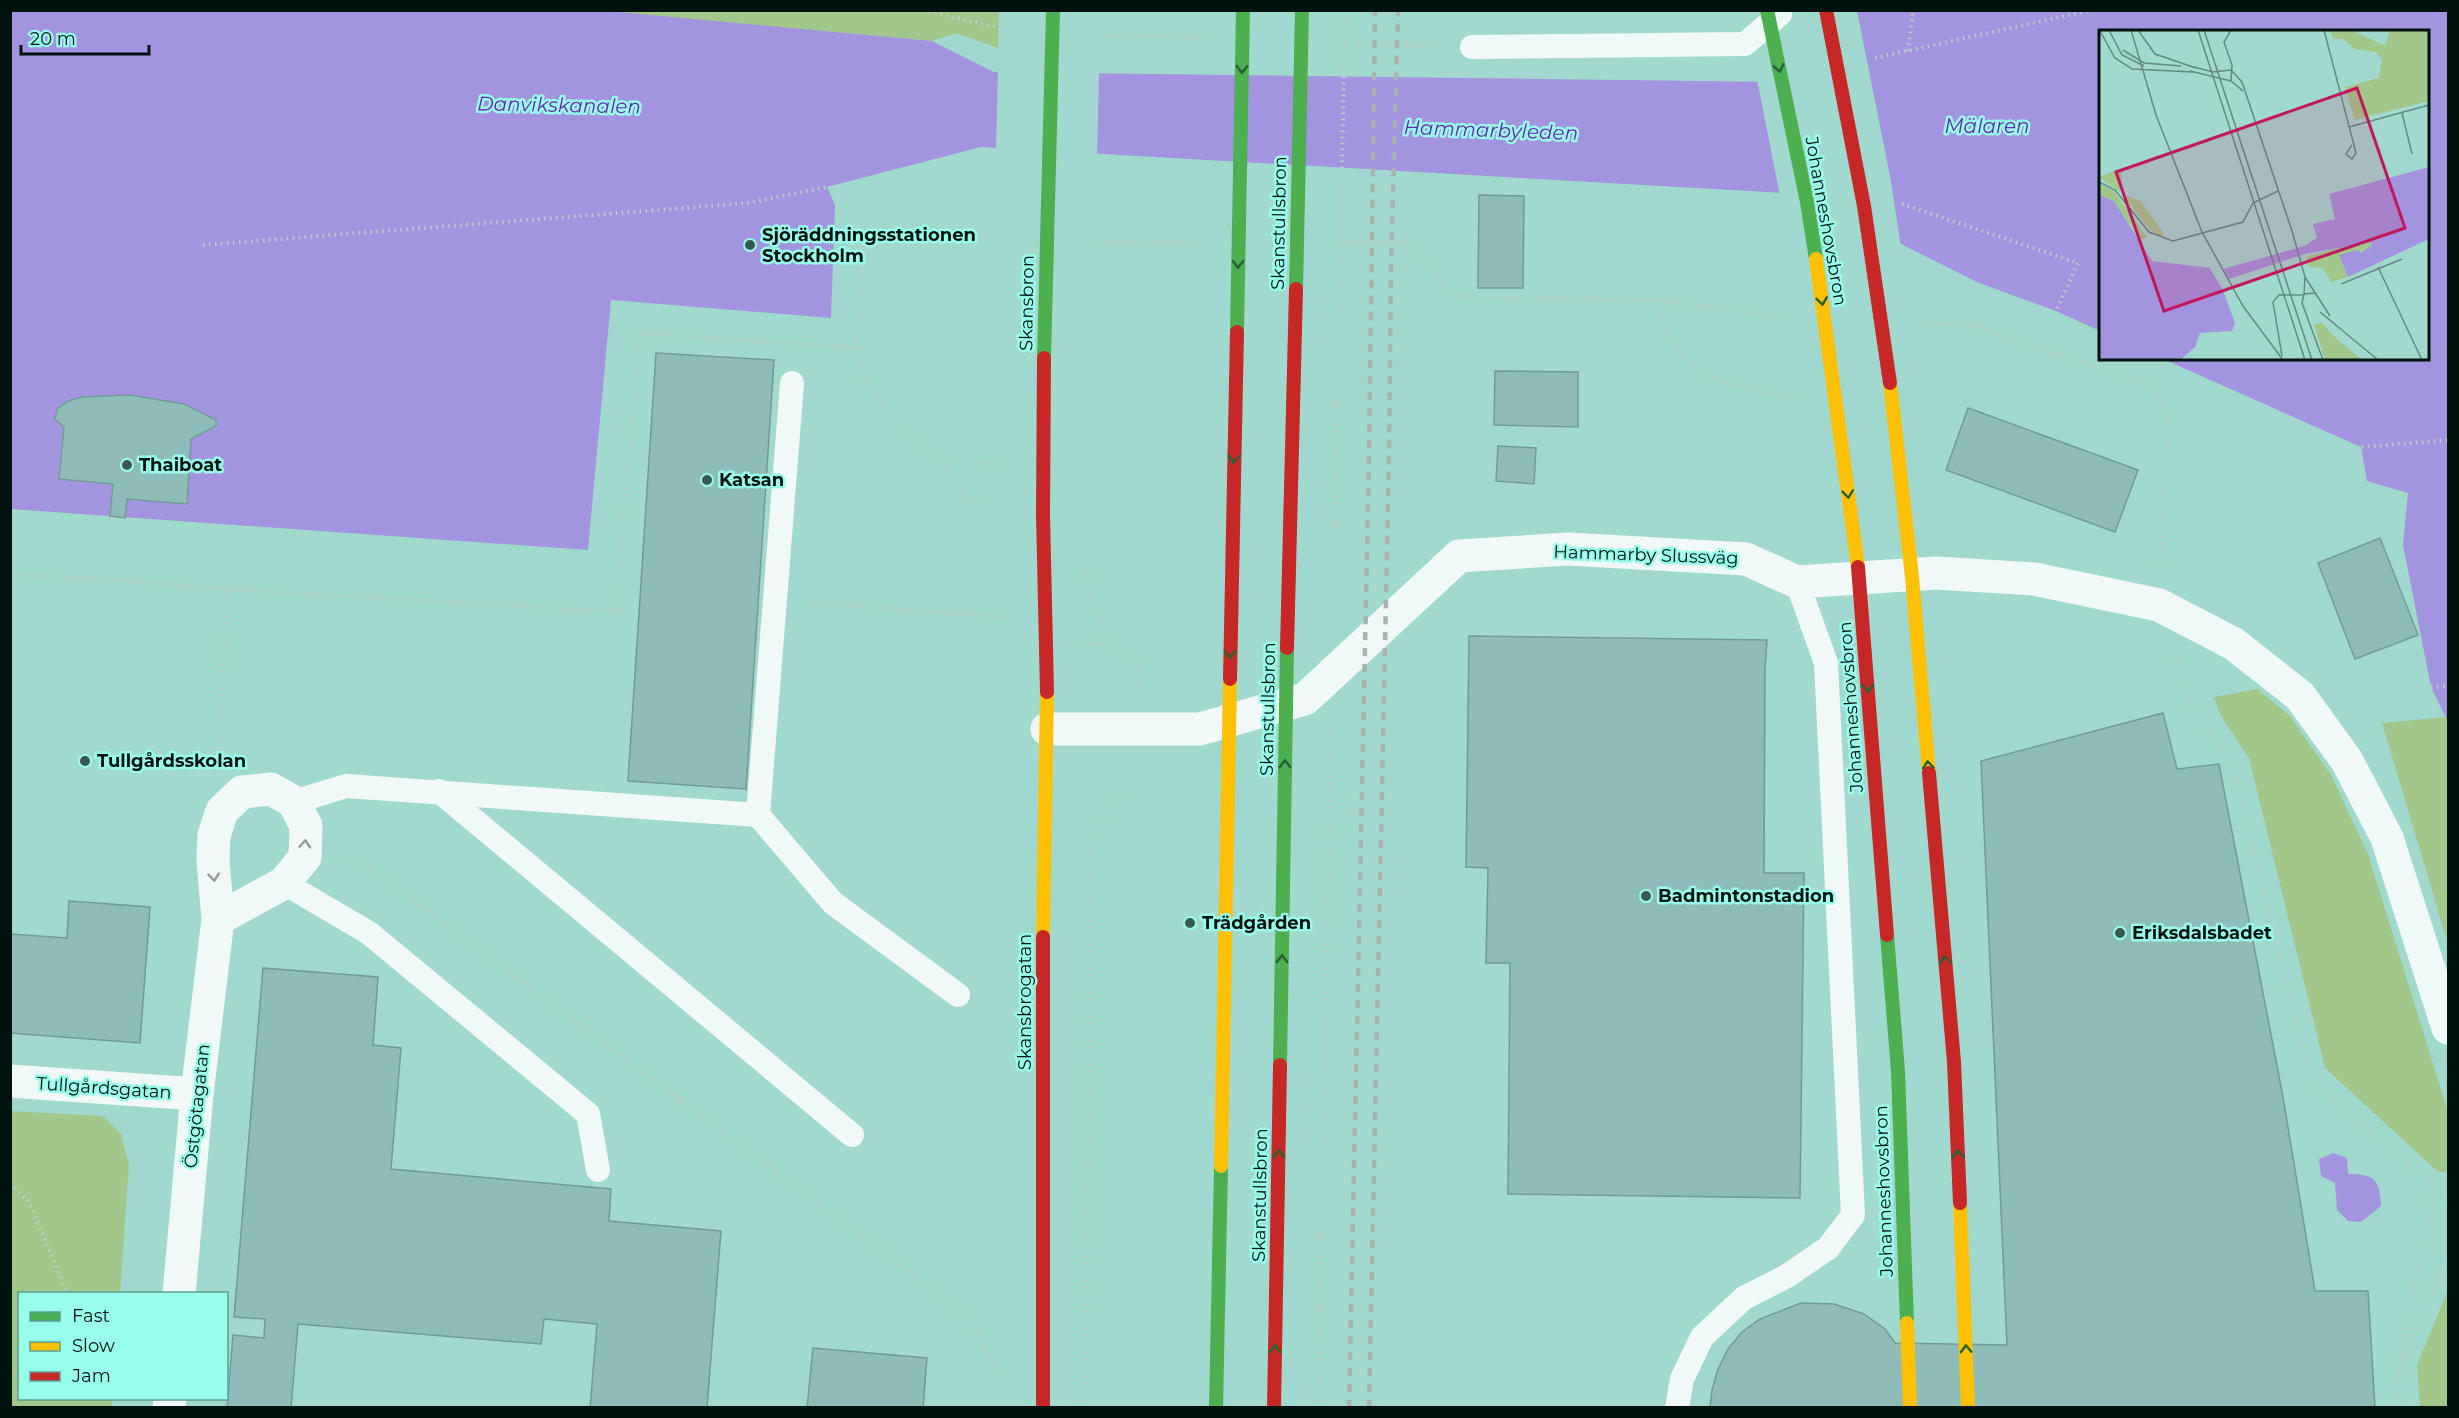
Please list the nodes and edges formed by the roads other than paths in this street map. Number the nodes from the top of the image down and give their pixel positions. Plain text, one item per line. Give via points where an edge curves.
1 (1053, 10) edge
2 (1243, 10) edge
3 (1302, 10) edge
4 (1767, 10) edge
5 (1783, 10) edge
6 (1826, 10) edge
7 (1472, 47) dead end
8 (792, 383) dead end
9 (1797, 582) junction
10 (1046, 596) joint
11 (1047, 729) junction
12 (439, 791) junction
13 (294, 802) junction
14 (758, 815) junction
15 (284, 883) junction
16 (218, 919) junction
17 (958, 994) dead end
18 (2448, 1028) edge
19 (10, 1081) edge
20 (197, 1094) junction
21 (852, 1135) dead end
22 (598, 1170) dead end
23 (178, 1292) edge
24 (1043, 1407) edge
25 (1216, 1407) edge
26 (1274, 1407) edge
27 (1677, 1407) edge
28 (1910, 1407) edge
29 (1968, 1407) edge

1 - 10 main road, Skansbron via 1044,322
2 -> 25 main road
26 -> 3 main road, Skanstullsbron
4 -> 28 main road, Johanneshovsbron via 1807,202 1860,591 1898,1071
5 - 7 lane via 1745,44
29 -> 6 main road, Johanneshovsbron via 1954,1062 1912,577 1889,372
8 - 14 lane
9 - 11 street, Hammarby Slussväg via 1746,559 1568,549 1459,556 1305,699 1200,729
9 - 18 street, Hammarby Slussväg via 1936,573 2034,579 2159,605 2234,644 2300,696 2347,761 2387,838
9 - 27 lane via 1826,663 1853,1215 1828,1248 1787,1276 1744,1298 1702,1337 1682,1379
10 - 11 main road, Skansbrogatan
11 - 24 main road, Skansbrogatan
12 - 13 lane via 346,786
12 - 14 lane
12 - 21 lane
15 -> 13 street via 304,857 306,826
13 -> 16 street, Östgötagatan via 271,789 242,792 222,811 214,835 213,861
14 - 17 lane via 833,903
15 - 16 street
15 - 22 lane via 369,933 588,1114
16 - 20 street, Östgötagatan
19 - 20 street, Tullgårdsgatan
20 - 23 street, Östgötagatan

